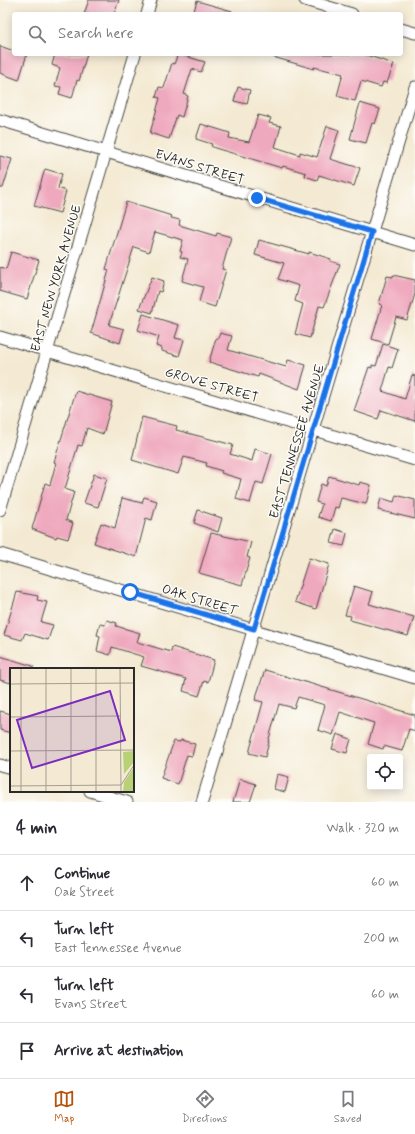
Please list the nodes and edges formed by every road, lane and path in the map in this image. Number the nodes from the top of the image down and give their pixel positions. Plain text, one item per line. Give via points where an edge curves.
1 (152, 0) edge
2 (305, 0) edge
3 (148, 12) edge
4 (345, 12) edge
5 (403, 30) edge
6 (415, 33) edge
7 (134, 56) edge
8 (415, 87) edge
9 (0, 120) edge
10 (105, 152) junction
11 (372, 232) junction
12 (415, 245) edge
13 (0, 337) edge
14 (48, 352) junction
15 (314, 429) junction
16 (415, 460) edge
17 (0, 510) edge
18 (0, 554) edge
19 (254, 629) junction
20 (415, 678) edge
21 (0, 765) edge
22 (10, 768) edge
23 (93, 792) edge
24 (127, 802) edge
25 (202, 802) edge

1 - 3 street
2 - 4 street
5 - 6 street
7 - 10 street, EAST NEW YORK AVENUE
8 - 11 street, EAST TENNESSEE AVENUE
9 - 10 street, EVANS STREET
10 - 11 street, EVANS STREET
10 - 14 street, EAST NEW YORK AVENUE
11 - 12 street, EVANS STREET
11 - 15 street, EAST TENNESSEE AVENUE
13 - 14 street, GROVE STREET
14 - 15 street, GROVE STREET
14 - 17 street, EAST NEW YORK AVENUE
15 - 16 street, GROVE STREET
15 - 19 street, EAST TENNESSEE AVENUE
18 - 19 street, OAK STREET
19 - 20 street, OAK STREET
19 - 25 street, EAST TENNESSEE AVENUE
21 - 22 street
23 - 24 street

